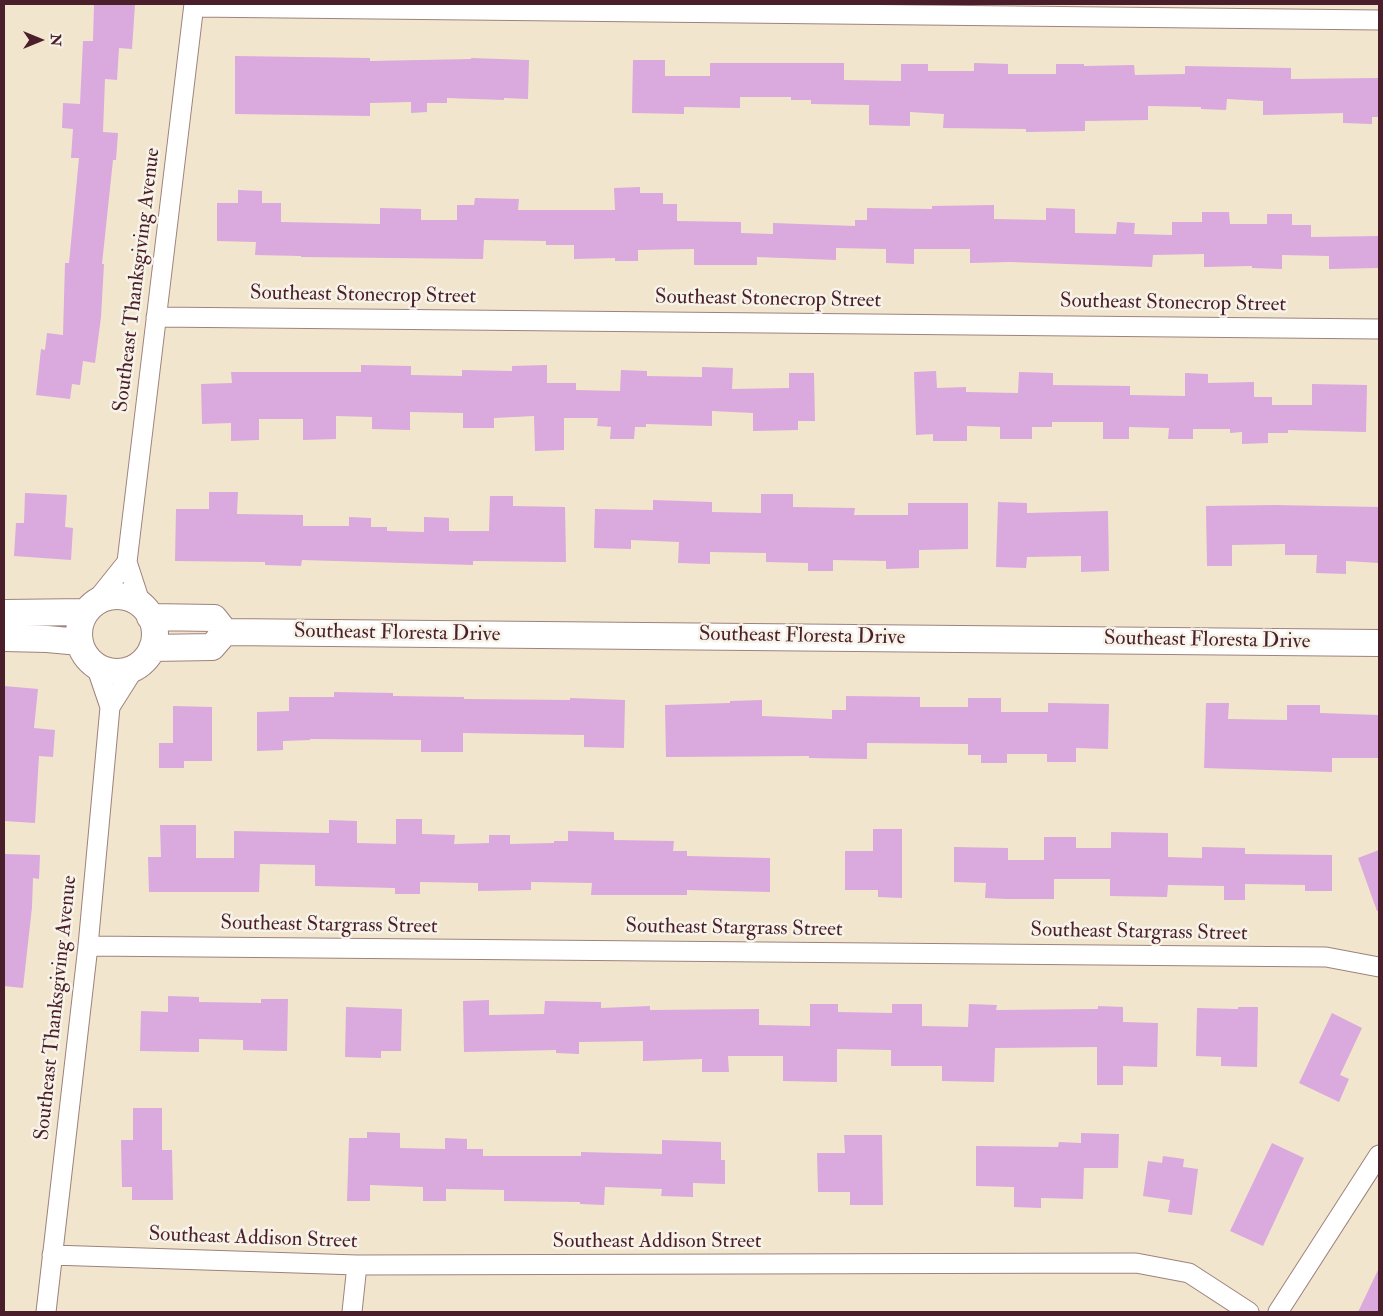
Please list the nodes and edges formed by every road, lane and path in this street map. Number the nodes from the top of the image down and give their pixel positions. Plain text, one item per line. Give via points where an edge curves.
1 (194, 5) edge
2 (1379, 20) edge
3 (156, 317) junction
4 (1379, 329) edge
5 (127, 562) junction
6 (89, 610) junction
7 (146, 611) junction
8 (4, 613) edge
9 (225, 632) junction
10 (4, 638) edge
11 (80, 642) junction
12 (1379, 643) edge
13 (152, 648) junction
14 (96, 666) junction
15 (134, 669) junction
16 (110, 707) junction
17 (88, 946) junction
18 (1379, 967) edge
19 (1379, 1155) edge
20 (52, 1255) junction
21 (357, 1264) junction
22 (46, 1312) edge
23 (352, 1312) edge
24 (1249, 1312) edge
25 (1278, 1312) edge

1 - 2 street
1 - 3 street, Southeast Thanksgiving Avenue
3 - 4 street, Southeast Stonecrop Street
3 - 5 street, Southeast Thanksgiving Avenue
5 - 6 street
5 - 7 street, Southeast Thanksgiving Avenue
6 - 7 street via 100,600 115,597 131,599
6 - 8 street
6 - 11 street via 80,625
7 - 9 street via 214,618
7 - 13 street via 155,633
9 - 12 street, Southeast Floresta Drive
9 - 13 street via 212,647
10 - 11 street
11 - 14 street via 86,656
13 - 15 street
14 - 15 street via 112,673
14 - 16 street, Southeast Thanksgiving Avenue
15 - 16 street, Southeast Thanksgiving Avenue
16 - 17 street, Southeast Thanksgiving Avenue
17 - 18 street, Southeast Stargrass Street via 1326,957
17 - 20 street, Southeast Thanksgiving Avenue
19 - 25 street
20 - 21 street, Southeast Addison Street
20 - 22 street, Southeast Thanksgiving Avenue
21 - 23 street
21 - 24 street, Southeast Addison Street via 1136,1263 1189,1273

